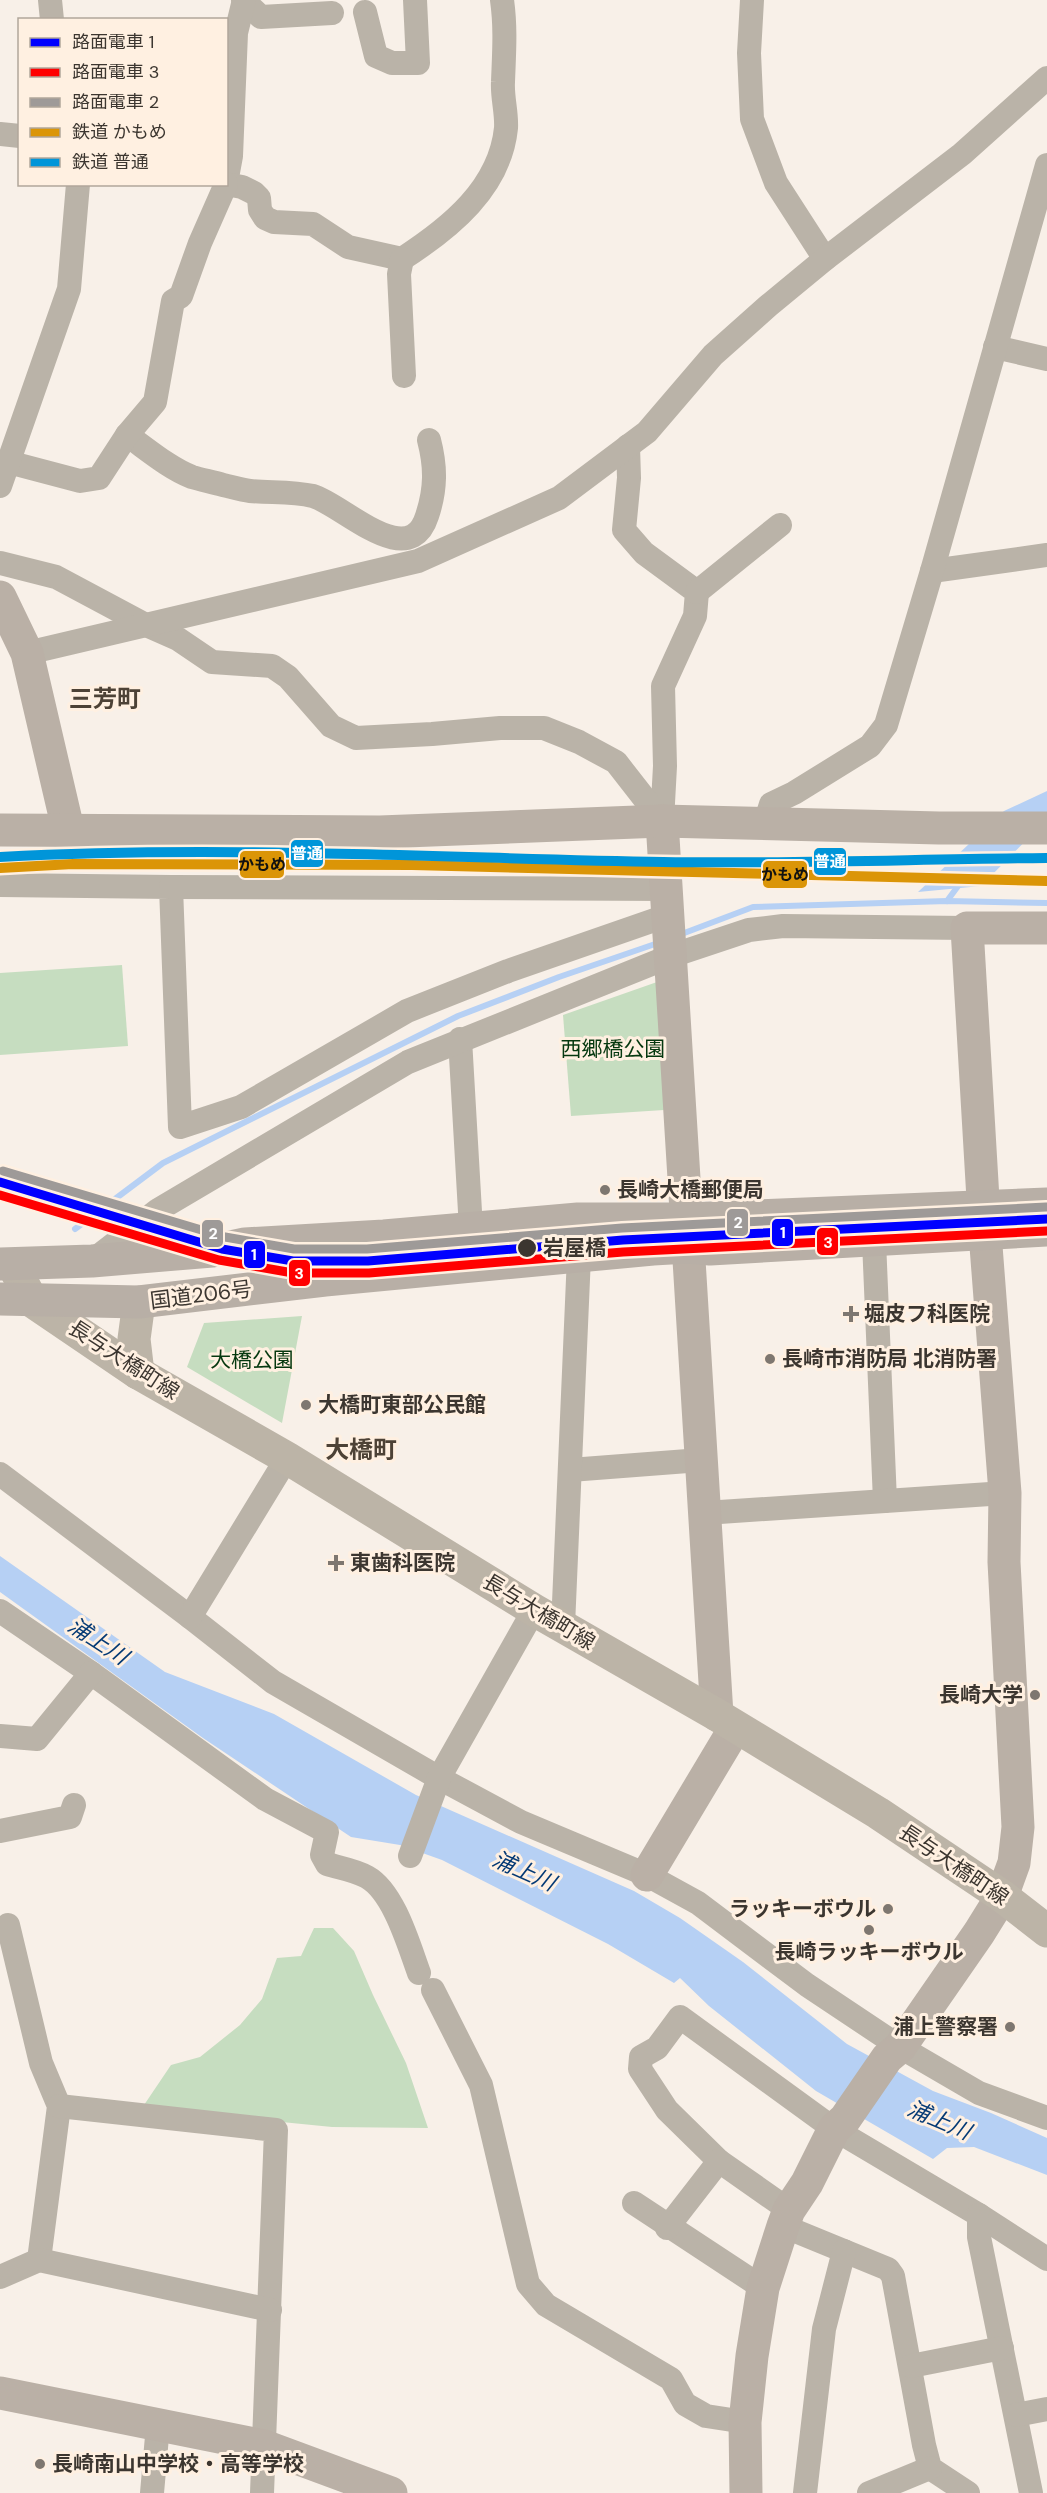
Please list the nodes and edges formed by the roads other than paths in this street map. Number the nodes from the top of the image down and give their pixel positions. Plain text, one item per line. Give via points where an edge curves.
1 (50, 0) edge
2 (243, 0) edge
3 (415, 0) edge
4 (502, 0) edge
5 (752, 0) edge
6 (365, 12) dead end
7 (332, 13) dead end
8 (52, 18) edge
9 (231, 33) edge
10 (1047, 78) edge
11 (0, 134) edge
12 (18, 136) edge
13 (1047, 165) edge
14 (228, 173) edge
15 (228, 185) edge
16 (78, 186) edge
17 (225, 186) edge
18 (402, 259) junction
19 (825, 259) junction
20 (995, 347) junction
21 (1047, 359) edge
22 (404, 376) dead end
23 (127, 435) junction
24 (429, 440) dead end
25 (628, 447) junction
26 (8, 462) junction
27 (0, 486) edge
28 (780, 525) dead end
29 (1047, 555) edge
30 (0, 563) edge
31 (932, 571) junction
32 (697, 592) junction
33 (0, 597) edge
34 (144, 624) junction
35 (27, 652) junction
36 (662, 821) junction
37 (765, 823) junction
38 (1047, 828) edge
39 (68, 829) junction
40 (0, 830) edge
41 (0, 885) edge
42 (171, 886) junction
43 (669, 927) junction
44 (967, 928) junction
45 (1047, 928) edge
46 (460, 1039) junction
47 (1047, 1204) edge
48 (985, 1219) junction
49 (471, 1229) junction
50 (1047, 1230) edge
51 (688, 1233) junction
52 (874, 1242) junction
53 (579, 1256) junction
54 (93, 1261) junction
55 (4, 1271) edge
56 (0, 1299) edge
57 (33, 1300) junction
58 (139, 1302) junction
59 (138, 1373) junction
60 (287, 1458) junction
61 (701, 1460) junction
62 (570, 1470) junction
63 (0, 1474) edge
64 (1005, 1493) junction
65 (885, 1501) junction
66 (705, 1513) junction
67 (534, 1610) junction
68 (0, 1611) edge
69 (190, 1617) junction
70 (563, 1626) junction
71 (91, 1673) junction
72 (726, 1721) junction
73 (0, 1736) edge
74 (439, 1778) junction
75 (74, 1805) dead end
76 (0, 1831) edge
77 (410, 1856) dead end
78 (647, 1875) junction
79 (1002, 1896) junction
80 (8, 1925) dead end
81 (1047, 1931) edge
82 (894, 2053) junction
83 (59, 2106) junction
84 (1047, 2118) edge
85 (839, 2124) junction
86 (719, 2161) junction
87 (634, 2204) dead end
88 (979, 2215) junction
89 (786, 2218) junction
90 (667, 2228) junction
91 (844, 2252) junction
92 (1047, 2259) edge
93 (39, 2260) junction
94 (0, 2277) edge
95 (763, 2288) junction
96 (270, 2310) junction
97 (1002, 2348) junction
98 (910, 2366) junction
99 (0, 2393) edge
100 (1047, 2409) edge
101 (1016, 2415) junction
102 (745, 2422) junction
103 (158, 2425) junction
104 (264, 2446) junction
105 (930, 2468) junction
106 (152, 2493) edge
107 (262, 2493) edge
108 (391, 2493) edge
109 (746, 2493) edge
110 (805, 2493) edge
111 (869, 2493) edge
112 (968, 2493) edge
113 (1032, 2493) edge

1 - 8 street
2 - 7 street via 261,17
2 - 9 street
3 - 6 street via 418,63 392,63 376,56
4 - 18 street via 506,125 498,162 470,207
5 - 19 street via 748,53 752,119 776,183
9 - 14 street
10 - 19 street via 962,154
11 - 12 street
13 - 20 street
15 - 18 street via 254,193 265,218 274,222 313,224 348,248
16 - 26 street via 69,289
17 - 23 street via 181,296 173,301 155,402
18 - 22 street via 399,274
19 - 25 street via 713,356 647,432
20 - 21 street
20 - 31 street
23 - 24 street via 190,476 247,491 314,496 373,531 403,538 415,535 424,526 431,505 436,480
23 - 26 street via 99,478 80,481
25 - 32 street via 624,530 644,553
25 - 34 street via 559,498 418,561
26 - 27 street
28 - 32 street
29 - 31 street
30 - 34 street via 56,577
31 - 37 street via 886,725 870,746 771,804
32 - 36 street via 695,616 663,687
33 - 35 street
34 - 35 street
34 - 36 street via 178,639 212,662 272,666 331,726 356,738 544,728 616,762
35 - 39 street
36 - 37 street
36 - 39 street via 380,832
36 - 43 street
37 - 38 street
39 - 40 street
41 - 42 street
42 - 43 street
42 - 43 street via 180,1127 241,1107 407,1011 508,970
43 - 44 street
43 - 46 street
43 - 51 street
44 - 45 street
44 - 48 street
46 - 49 street
46 - 54 street via 408,1062 158,1210
47 - 48 highway, 国道206号
48 - 50 highway, 国道206号
48 - 51 highway, 国道206号
48 - 52 highway, 国道206号
48 - 64 street
49 - 51 highway, 国道206号 via 578,1219
49 - 54 highway, 国道206号 via 245,1244 212,1251
51 - 52 highway, 国道206号 via 710,1249
51 - 53 highway, 国道206号
51 - 61 street
52 - 65 street
53 - 58 highway, 国道206号
53 - 62 street
54 - 55 highway, 国道206号
55 - 57 main road, 長与大橋町線
56 - 57 highway, 国道206号
57 - 58 highway, 国道206号
57 - 59 main road, 長与大橋町線
58 - 59 main road via 134,1339
59 - 60 main road, 長与大橋町線
60 - 67 main road, 長与大橋町線
60 - 69 street
61 - 62 street
61 - 66 street
62 - 70 street
63 - 69 street
64 - 65 street
64 - 79 street via 1004,1562 1018,1827 1014,1863
65 - 66 street
66 - 72 street
67 - 70 main road, 長与大橋町線
67 - 74 street
68 - 71 street
69 - 74 street via 273,1682
70 - 72 main road, 長与大橋町線
71 - 73 street via 38,1739
71 - 102 street via 265,1799 327,1832 322,1855 327,1864 355,1872 376,1884 389,1901 426,1982 481,2085 528,2284 546,2305 671,2379 685,2404 706,2416
72 - 78 street
72 - 79 main road, 長与大橋町線 via 878,1813
74 - 77 street
74 - 78 street via 521,1822
75 - 76 street via 70,1816
78 - 82 street via 698,1903
79 - 81 main road, 長与大橋町線
79 - 82 street
80 - 83 street via 41,2063
82 - 84 street via 979,2093
82 - 85 street
83 - 93 street
83 - 96 street via 276,2130
85 - 86 street via 680,2017 657,2048 641,2057 640,2069 667,2110
85 - 88 street
85 - 89 street
86 - 89 street
86 - 90 street
87 - 90 street
88 - 92 street
88 - 97 street via 979,2237
89 - 91 street
89 - 95 street
90 - 95 street
91 - 98 street via 888,2269 893,2276
91 - 110 street via 824,2329
93 - 94 street
93 - 96 street
95 - 102 street
96 - 104 street
97 - 98 street
97 - 101 street
98 - 105 street
99 - 103 street
100 - 101 street
101 - 113 street
102 - 109 street
103 - 104 street
103 - 106 street
104 - 107 street
104 - 108 street
105 - 111 street
105 - 112 street

